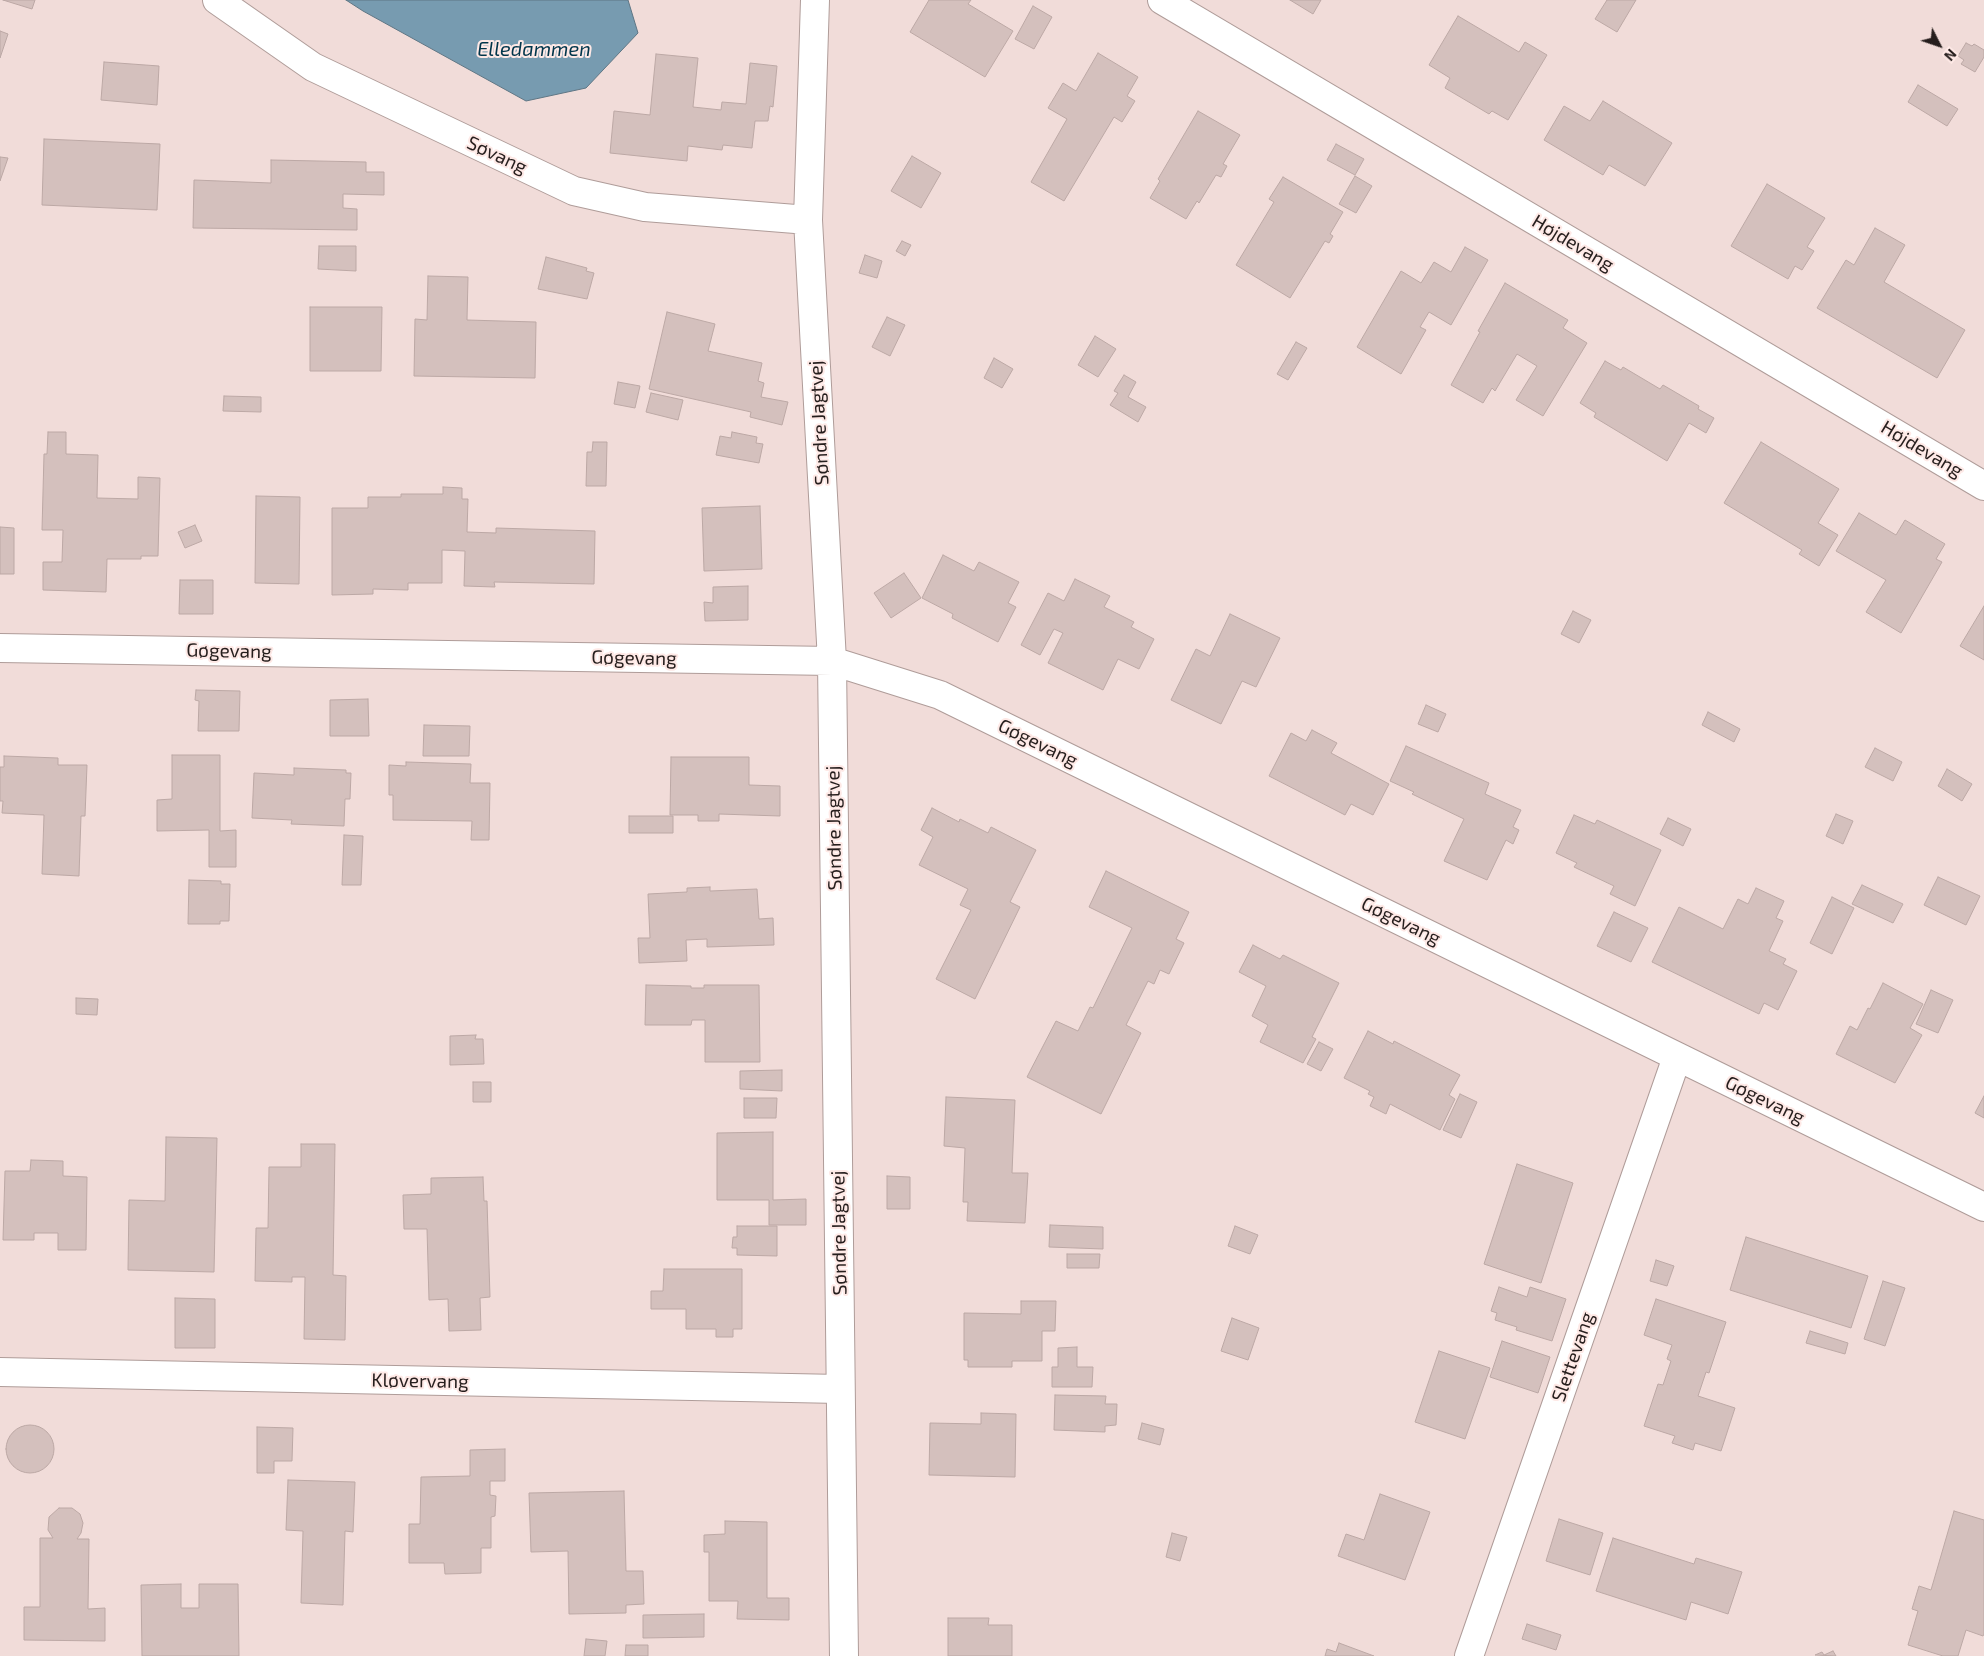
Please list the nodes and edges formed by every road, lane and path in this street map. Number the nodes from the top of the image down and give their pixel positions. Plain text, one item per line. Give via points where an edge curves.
1 (217, 0) edge
2 (815, 0) edge
3 (1162, 0) edge
4 (808, 220) junction
5 (1984, 486) edge
6 (0, 648) edge
7 (832, 661) junction
8 (1677, 1057) junction
9 (1984, 1207) edge
10 (0, 1372) edge
11 (840, 1390) junction
12 (844, 1656) edge
13 (1469, 1656) edge

1 - 4 street, Søvang via 313,67 574,191 646,207
2 - 4 street, Søndre Jagtvej
3 - 5 street, Højdevang
4 - 7 street, Søndre Jagtvej
6 - 7 street, Gøgevang
7 - 8 street, Gøgevang via 940,695
7 - 11 street, Søndre Jagtvej
8 - 9 street, Gøgevang
8 - 13 street, Slettevang
10 - 11 street, Kløvervang
11 - 12 street, Søndre Jagtvej

